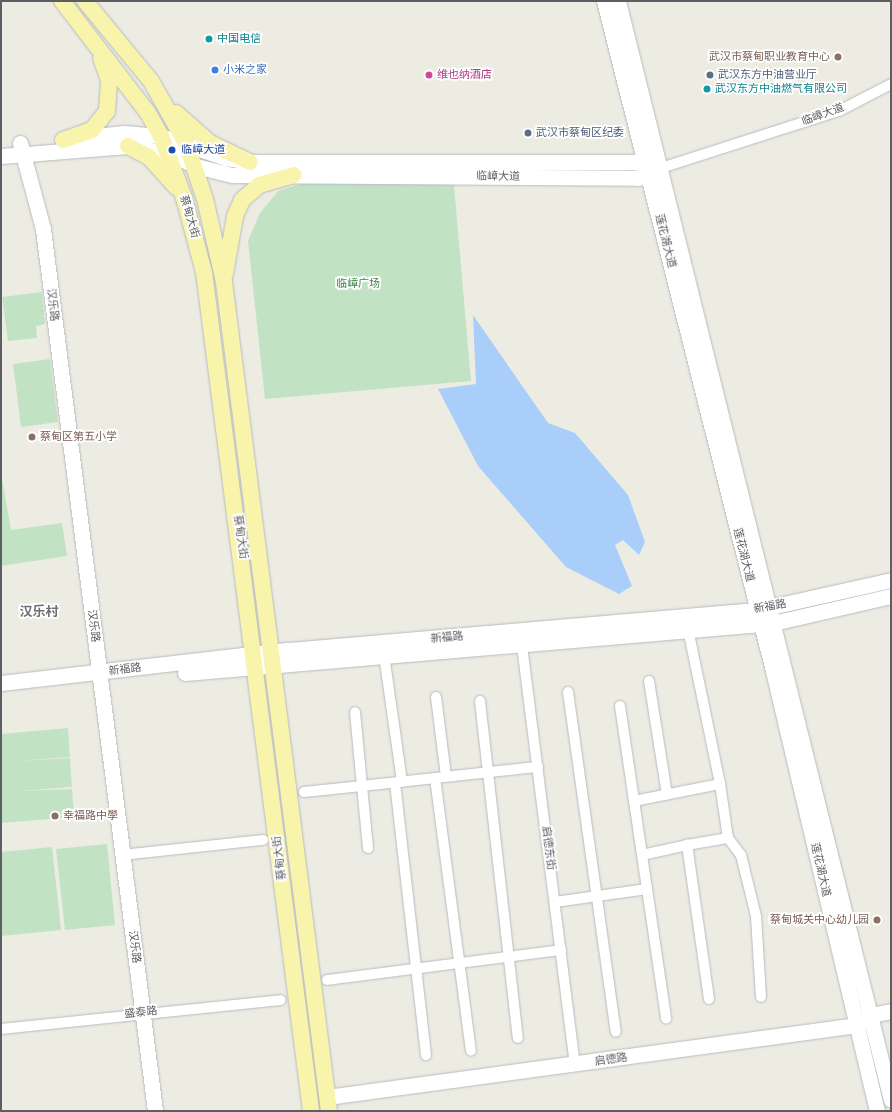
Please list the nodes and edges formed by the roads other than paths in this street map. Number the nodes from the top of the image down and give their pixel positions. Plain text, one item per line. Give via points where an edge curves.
1 (62, 1) edge
2 (85, 1) edge
3 (604, 1) edge
4 (618, 1) edge
5 (94, 40) junction
6 (151, 82) junction
7 (891, 84) edge
8 (162, 136) junction
9 (63, 140) junction
10 (186, 143) junction
11 (1, 146) edge
12 (128, 146) junction
13 (21, 148) junction
14 (170, 154) junction
15 (1, 156) edge
16 (250, 162) junction
17 (196, 166) junction
18 (662, 168) junction
19 (646, 169) junction
20 (294, 175) junction
21 (184, 198) junction
22 (224, 282) junction
23 (891, 580) edge
24 (891, 596) edge
25 (765, 616) junction
26 (688, 629) junction
27 (521, 637) junction
28 (384, 655) junction
29 (263, 659) junction
30 (99, 678) junction
31 (649, 681) dead end
32 (1, 683) edge
33 (568, 692) dead end
34 (1, 693) edge
35 (436, 696) dead end
36 (480, 701) dead end
37 (620, 706) dead end
38 (355, 712) dead end
39 (538, 767) junction
40 (488, 771) junction
41 (446, 776) junction
42 (435, 778) junction
43 (398, 782) junction
44 (720, 784) junction
45 (362, 786) junction
46 (304, 792) dead end
47 (667, 794) junction
48 (634, 801) junction
49 (728, 838) junction
50 (263, 840) dead end
51 (687, 845) junction
52 (368, 848) dead end
53 (642, 854) junction
54 (122, 855) junction
55 (647, 889) junction
56 (596, 896) junction
57 (555, 902) junction
58 (561, 950) junction
59 (509, 957) junction
60 (458, 963) junction
61 (416, 968) junction
62 (327, 980) dead end
63 (761, 997) dead end
64 (709, 999) dead end
65 (281, 1000) dead end
66 (891, 1010) edge
67 (143, 1013) junction
68 (871, 1015) junction
69 (666, 1019) dead end
70 (891, 1019) edge
71 (857, 1025) junction
72 (1, 1029) edge
73 (616, 1032) dead end
74 (518, 1038) dead end
75 (471, 1051) dead end
76 (426, 1055) dead end
77 (575, 1064) junction
78 (891, 1100) edge
79 (328, 1104) edge
80 (155, 1111) edge
81 (311, 1111) edge
82 (877, 1111) edge

1 - 5 main road, 蔡甸大街
2 - 6 main road, 蔡甸大街
3 - 19 street, 莲花湖大道
4 - 18 street, 莲花湖大道
5 - 8 main road, 蔡甸大街
5 - 9 main road via 109,80 108,111 92,130
6 - 10 main road, 蔡甸大街
6 - 16 main road via 191,128 210,143
7 - 18 street, 临嶂大道 via 839,110
8 - 9 street, 临嶂大道 via 124,133
8 - 10 street, 临嶂大道
8 - 14 main road, 蔡甸大街
9 - 13 street, 临嶂大道
10 - 16 street, 临嶂大道 via 226,158
10 - 17 main road, 蔡甸大街
11 - 13 street, 临嶂大道
12 - 13 street, 临嶂大道
12 - 14 street, 临嶂大道
12 - 21 main road via 164,171
13 - 15 street, 临嶂大道
13 - 30 street, 汉乐路 via 43,229
14 - 17 street, 临嶂大道
14 - 21 main road, 蔡甸大街
16 - 19 street, 临嶂大道
17 - 20 street, 临嶂大道 via 233,175
17 - 22 main road, 蔡甸大街
18 - 19 street, 临嶂大道
18 - 25 street, 莲花湖大道
19 - 20 street, 临嶂大道 via 638,178
19 - 25 street, 莲花湖大道
20 - 22 main road via 259,185 242,200 235,216
21 - 29 main road, 蔡甸大街 via 204,272
22 - 29 main road, 蔡甸大街
23 - 25 street, 新福路
24 - 25 street, 新福路
25 - 26 street, 新福路
25 - 27 street, 新福路
25 - 68 street, 莲花湖大道
25 - 71 street, 莲花湖大道
26 - 27 street, 新福路
26 - 44 street
27 - 28 street, 新福路
27 - 29 street, 新福路
27 - 39 street, 启德东街
28 - 29 street, 新福路
28 - 43 street
29 - 30 street, 新福路
29 - 79 main road, 蔡甸大街
29 - 81 main road, 蔡甸大街
30 - 32 street, 新福路
30 - 34 street, 新福路
30 - 54 street, 汉乐路
31 - 47 street
33 - 56 street
35 - 41 street
36 - 40 street
37 - 48 street
38 - 45 street
39 - 40 street
39 - 57 street, 启德东街
40 - 41 street
40 - 59 street
41 - 42 street
42 - 43 street
42 - 60 street
43 - 45 street
43 - 61 street
44 - 47 street
44 - 49 street
45 - 46 street
45 - 52 street
47 - 48 street
48 - 53 street
49 - 51 street
49 - 63 street via 741,855 756,916
50 - 54 street
51 - 53 street
51 - 64 street
53 - 55 street
54 - 67 street, 汉乐路
55 - 56 street
55 - 69 street
56 - 57 street
56 - 73 street
57 - 58 street, 启德东街
58 - 59 street
58 - 77 street, 启德东街
59 - 60 street
59 - 74 street
60 - 61 street
60 - 75 street
61 - 62 street
61 - 76 street
65 - 67 street, 盛泰路
66 - 68 street, 启德路
67 - 72 street, 盛泰路
67 - 80 street, 汉乐路
68 - 70 street
68 - 71 street, 启德路
68 - 78 street, 莲花湖大道
71 - 77 street, 启德路
71 - 82 street, 莲花湖大道
77 - 79 street, 启德路

